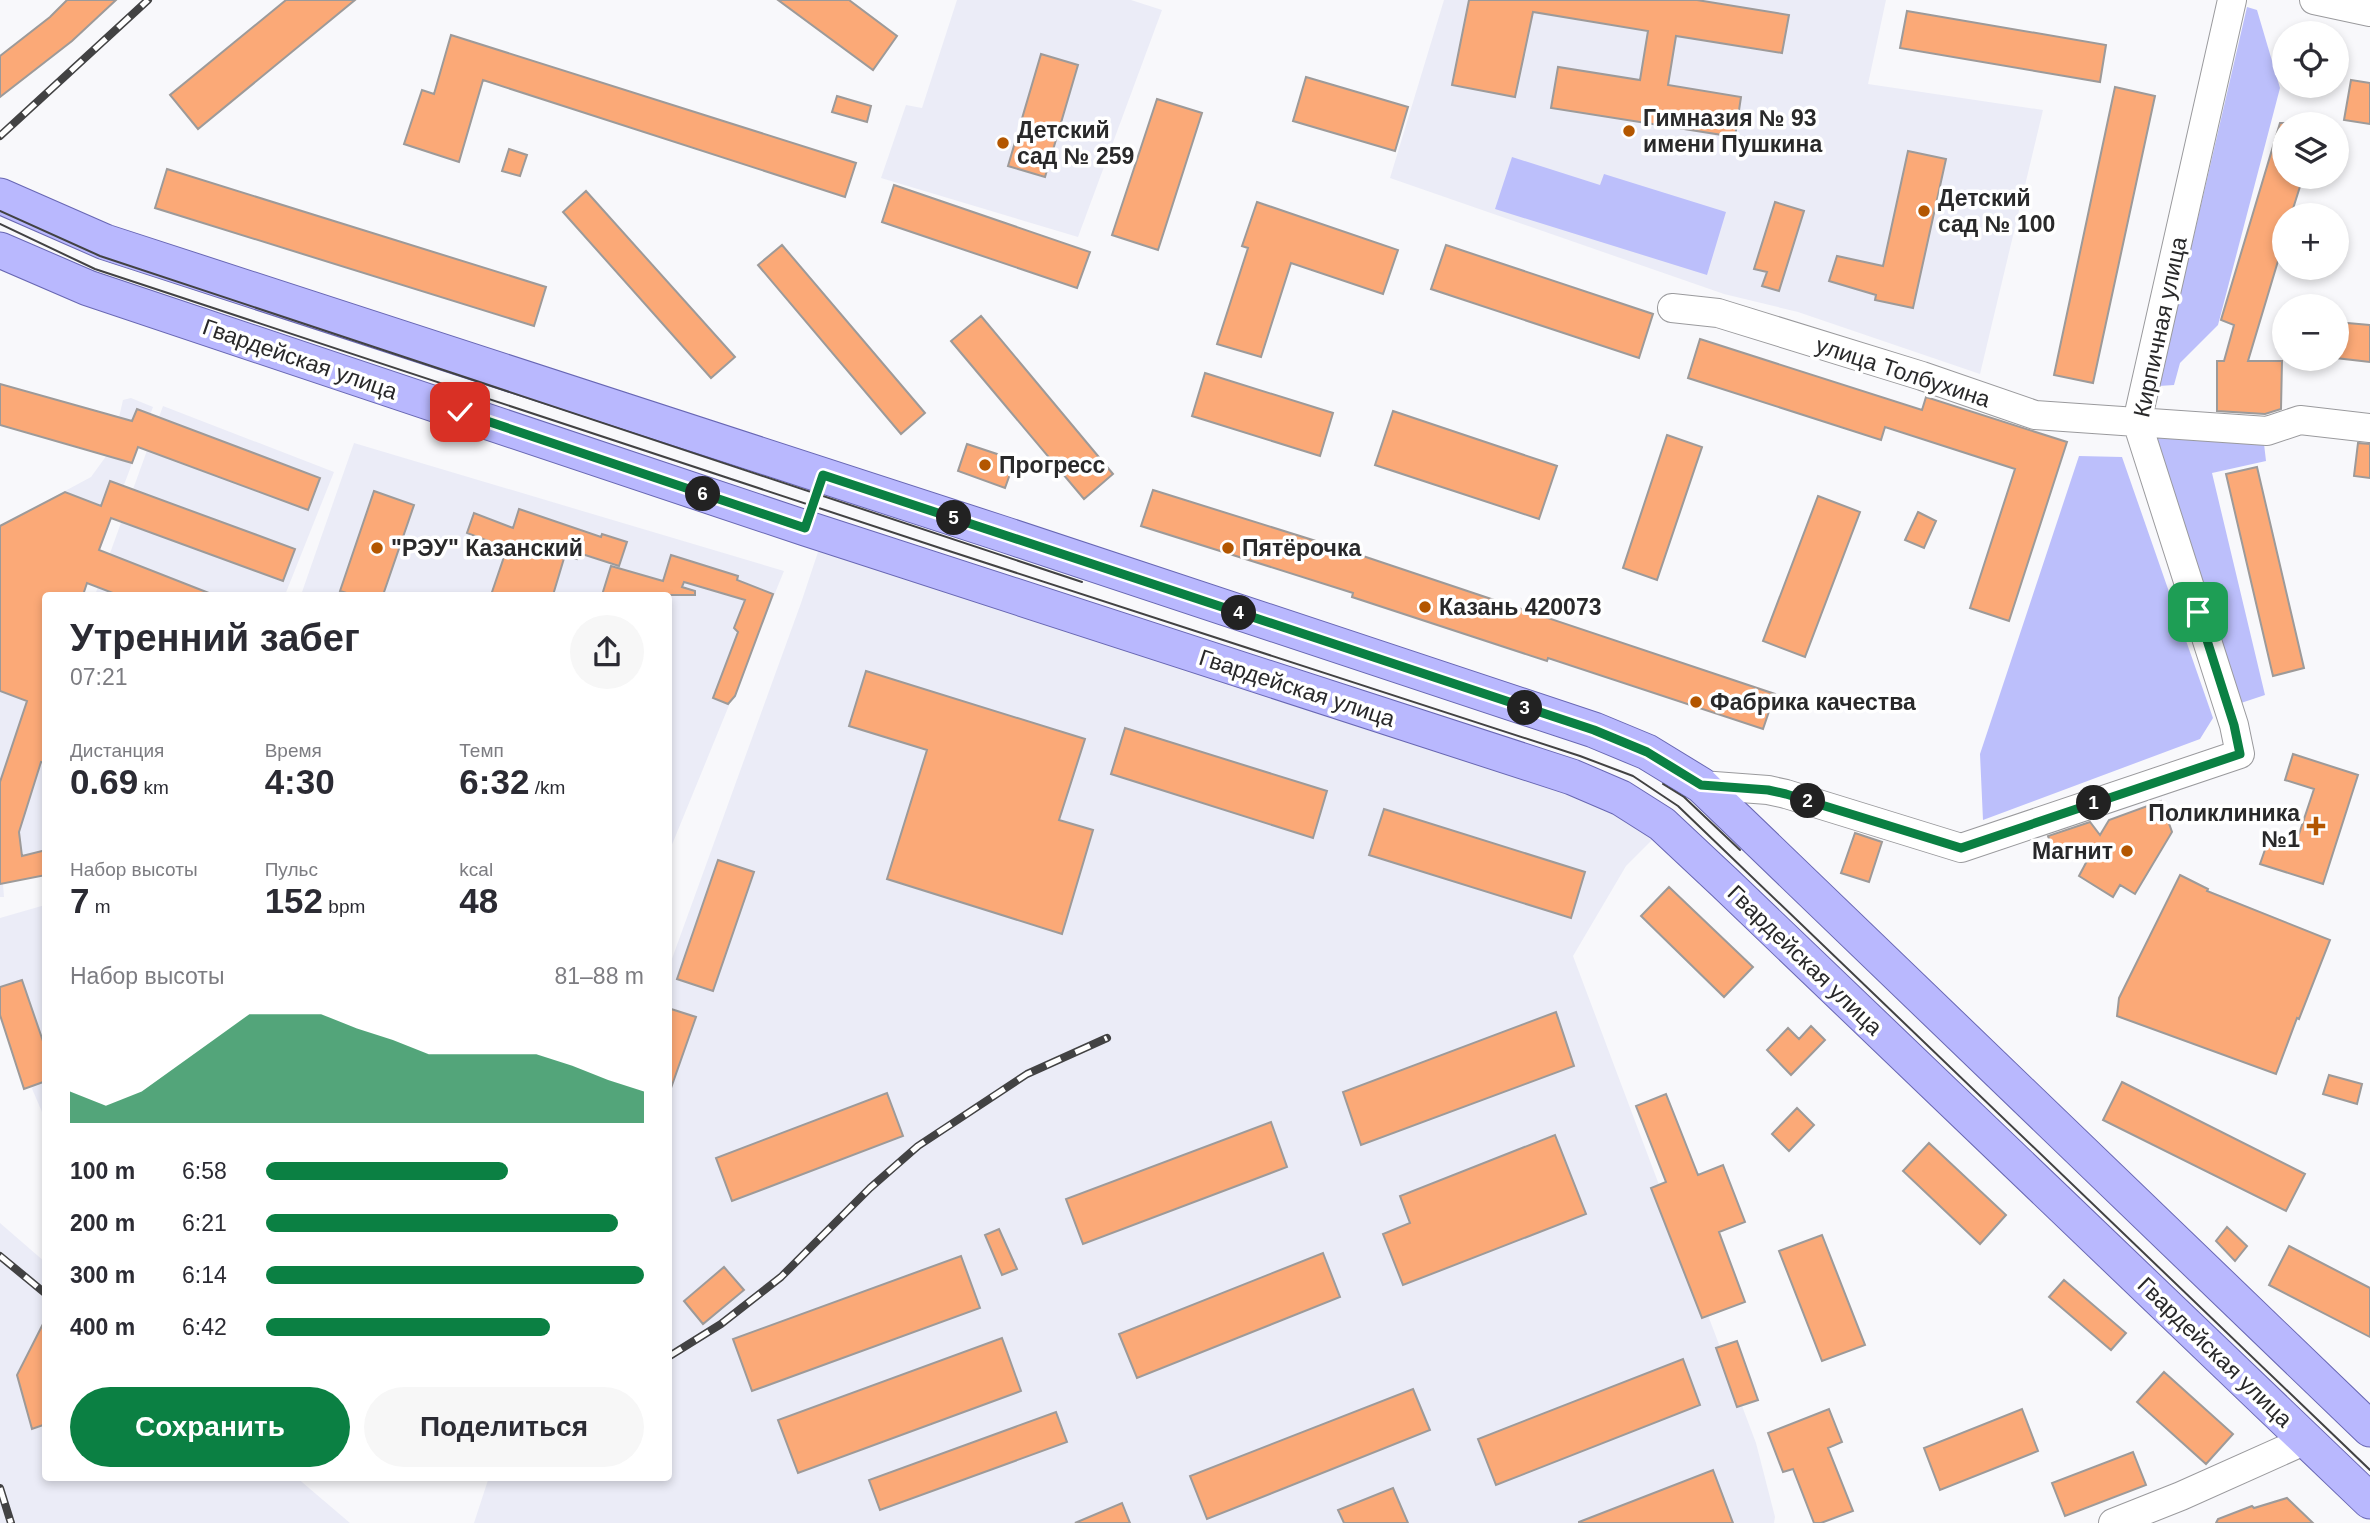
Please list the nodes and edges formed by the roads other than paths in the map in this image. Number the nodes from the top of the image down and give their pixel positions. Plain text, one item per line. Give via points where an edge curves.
1 (2232, 0) edge
2 (2314, 0) edge
3 (2370, 12) edge
4 (0, 196) edge
5 (0, 250) edge
6 (1672, 308) dead end
7 (2137, 422) junction
8 (2370, 428) edge
9 (823, 475) junction
10 (805, 528) junction
11 (1701, 785) junction
12 (2214, 1281) junction
13 (2178, 1318) junction
14 (2370, 1429) edge
15 (2306, 1440) junction
16 (2370, 1501) edge
17 (2113, 1523) edge

1 - 7 street, Кирпичная улица
2 - 3 street
4 - 9 main road via 105,242
5 - 10 main road, Гвардейская улица via 88,288
6 - 7 street, улица Толбухина via 1718,313 2035,415
7 - 8 street, улица Толбухина via 2267,431 2300,420
7 - 11 street, Кирпичная улица via 2240,754 1961,848 1786,794
9 - 10 main road
9 - 11 main road via 1594,730 1647,752
10 - 13 main road, Гвардейская улица via 1572,777 1621,798 1662,824
11 - 12 main road
12 - 13 main road
12 - 14 main road
13 - 15 main road, Гвардейская улица
15 - 16 main road, Гвардейская улица
15 - 17 street

